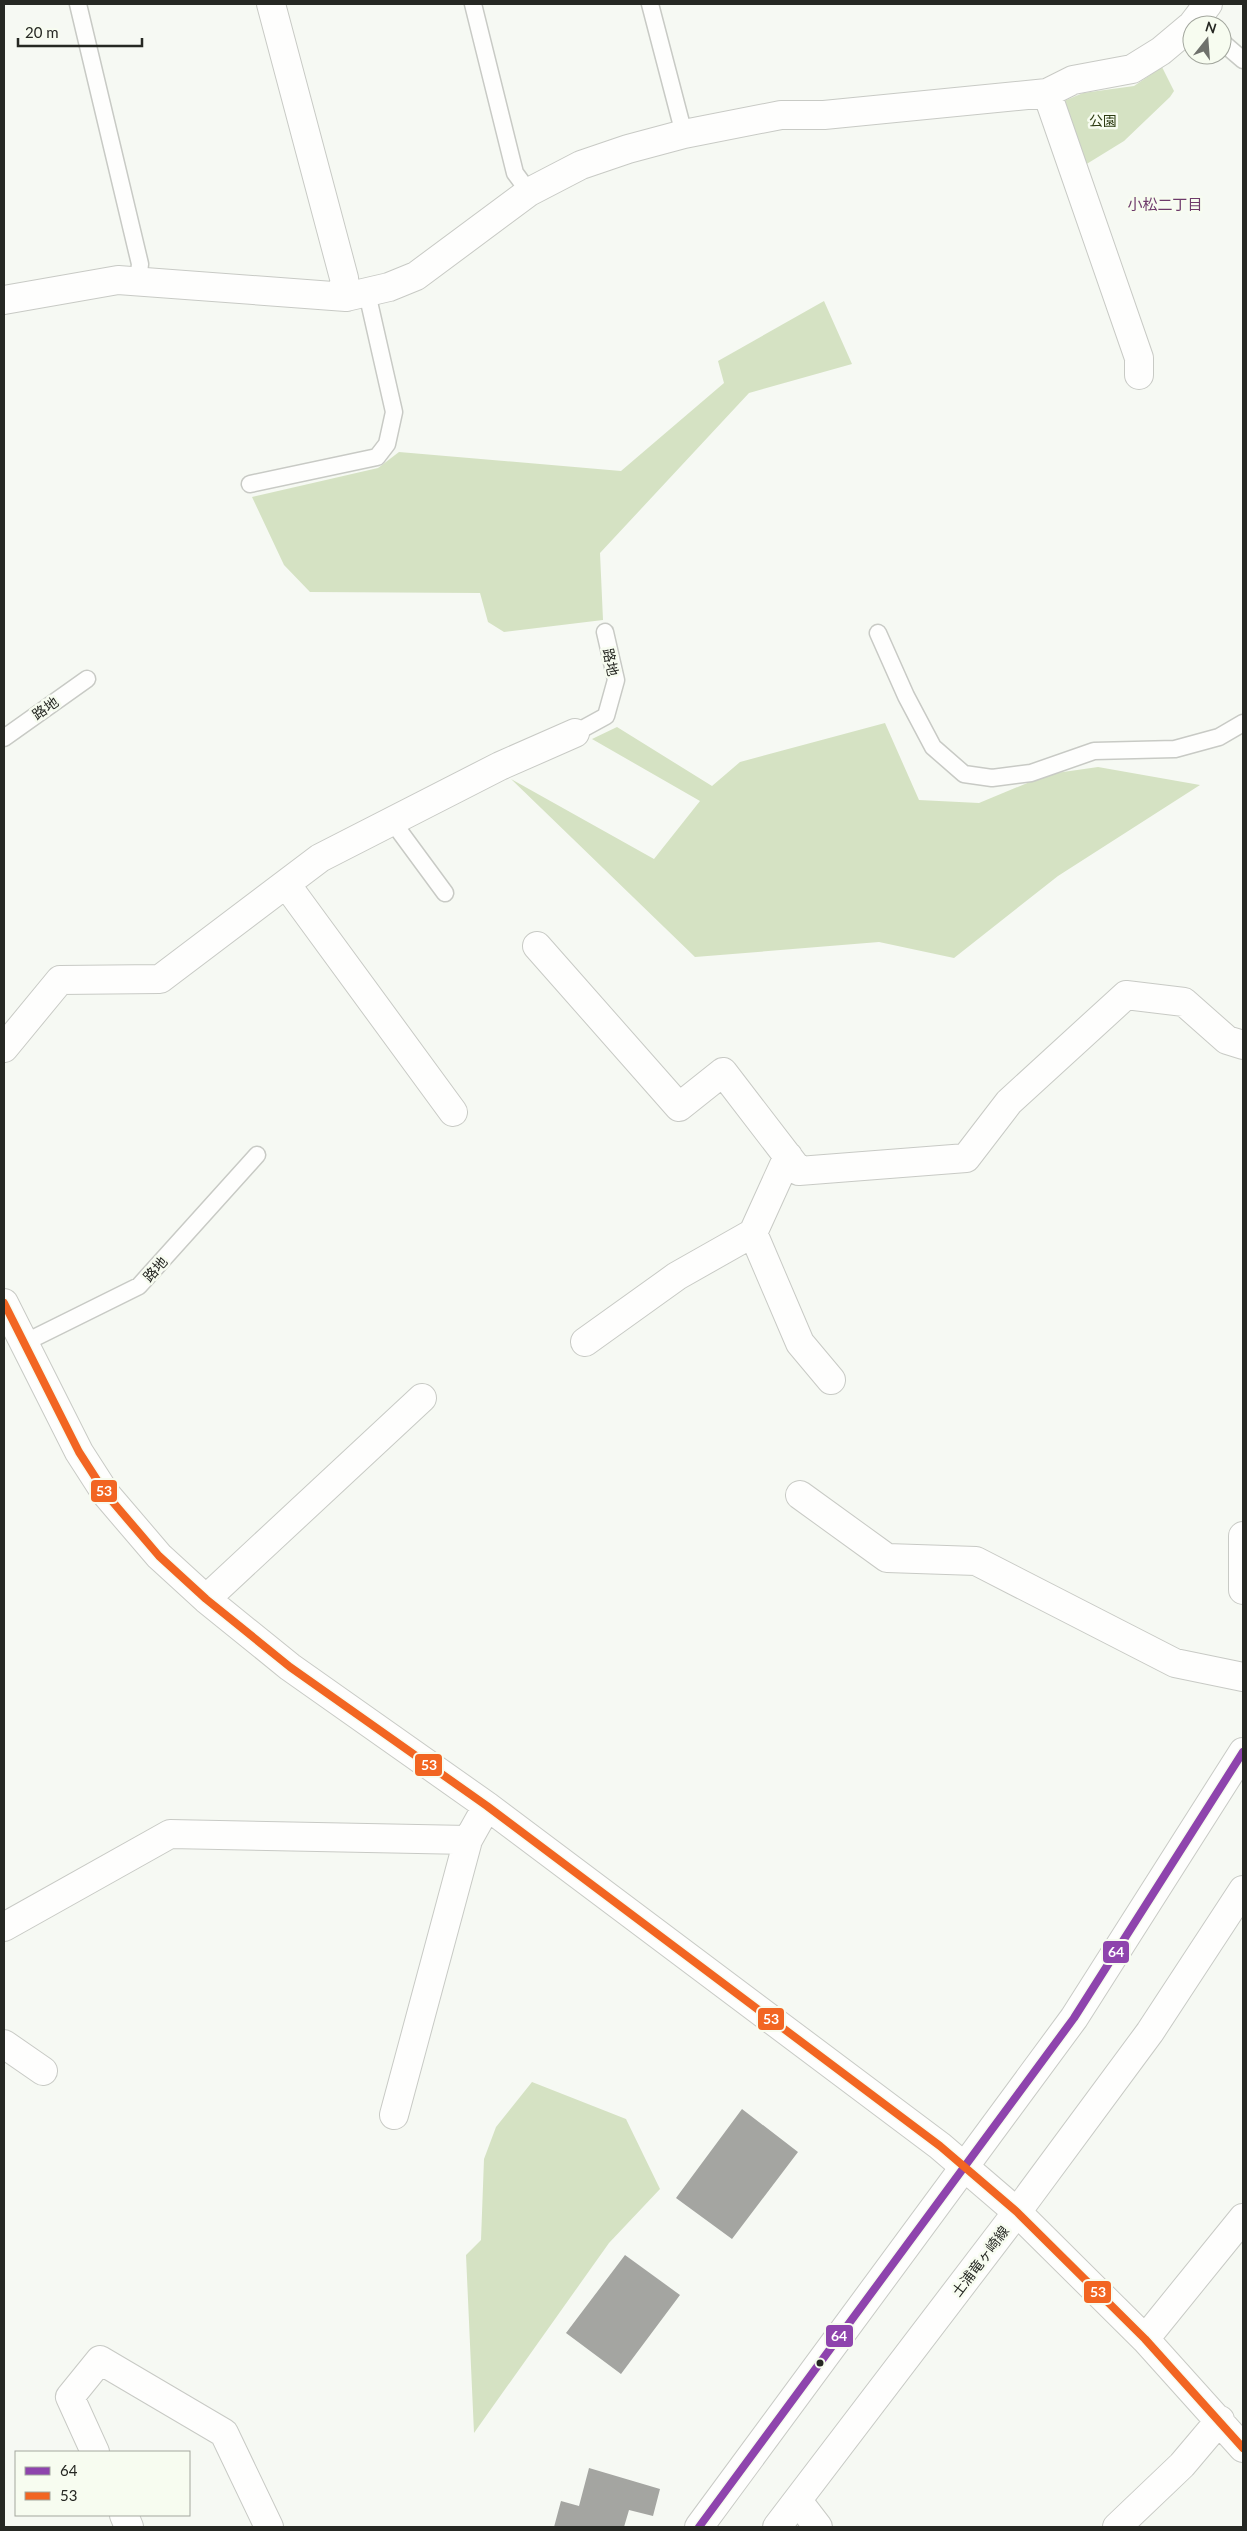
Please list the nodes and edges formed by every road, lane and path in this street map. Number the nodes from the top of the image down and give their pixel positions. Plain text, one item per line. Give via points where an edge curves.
1 (78, 4) edge
2 (271, 4) edge
3 (473, 4) edge
4 (650, 4) edge
5 (1182, 34) edge
6 (1232, 51) edge
7 (1243, 60) edge
8 (1047, 92) junction
9 (684, 134) junction
10 (529, 192) junction
11 (138, 281) junction
12 (356, 295) junction
13 (4, 300) edge
14 (1139, 375) dead end
15 (250, 484) dead end
16 (605, 632) dead end
17 (878, 632) dead end
18 (87, 679) dead end
19 (1243, 723) edge
20 (575, 733) joint
21 (4, 738) edge
22 (392, 821) junction
23 (286, 884) junction
24 (445, 893) dead end
25 (537, 946) dead end
26 (1243, 1045) edge
27 (4, 1048) edge
28 (453, 1112) dead end
29 (256, 1155) dead end
30 (788, 1156) junction
31 (753, 1234) junction
32 (4, 1303) edge
33 (585, 1342) dead end
34 (24, 1343) junction
35 (831, 1380) dead end
36 (422, 1398) dead end
37 (800, 1495) dead end
38 (1243, 1536) edge
39 (1243, 1590) edge
40 (206, 1599) junction
41 (1243, 1677) edge
42 (1243, 1752) edge
43 (487, 1806) junction
44 (468, 1840) junction
45 (1243, 1890) edge
46 (4, 1927) edge
47 (4, 2044) edge
48 (43, 2071) dead end
49 (394, 2115) dead end
50 (964, 2167) junction
51 (1018, 2212) junction
52 (1243, 2218) edge
53 (1145, 2338) junction
54 (1220, 2420) junction
55 (1243, 2448) edge
56 (95, 2451) edge
57 (798, 2501) junction
58 (1122, 2526) edge
59 (269, 2527) edge
60 (699, 2527) edge
61 (778, 2527) edge
62 (818, 2527) edge

1 - 11 lane via 140,264
2 - 12 street via 344,278
3 - 10 lane via 515,173
4 - 9 lane
5 - 8 street via 1132,69 1073,80
6 - 7 lane
8 - 9 street via 824,115 781,115
8 - 14 street via 1139,358
9 - 10 street via 581,165
10 - 12 street via 416,276 390,287
11 - 12 street
11 - 13 street via 118,280
12 - 15 lane via 394,412 387,444 377,456
16 - 20 lane, 路地 via 616,680 606,716
17 - 19 lane via 933,747 964,774 992,778 1031,772 1094,751 1175,749 1219,737
18 - 21 lane, 路地
20 - 22 street via 500,766
22 - 23 street via 320,858
22 - 24 lane
23 - 27 street via 160,979 60,980
23 - 28 street
25 - 30 street via 679,1107 723,1072
26 - 30 street via 1227,1040 1184,1002 1126,995 1009,1102 966,1158 799,1171
29 - 34 lane, 路地 via 140,1286
30 - 31 street
31 - 33 street via 677,1276
31 - 35 street via 800,1343
32 - 34 street
34 - 40 street via 79,1452 106,1494 159,1556
36 - 40 street
37 - 41 street via 887,1558 976,1560 1176,1663
38 - 39 street
40 - 43 street via 290,1667
42 - 50 street via 1074,2018
43 - 44 street
43 - 50 street
44 - 46 street via 170,1834
44 - 49 street
45 - 51 street, 土浦竜ヶ崎線 via 1150,2032
47 - 48 street
50 - 51 street
50 - 60 street
51 - 53 street
51 - 57 street, 土浦竜ヶ崎線
52 - 53 street
53 - 54 street
54 - 55 street
54 - 58 street via 1182,2465
56 - 59 street via 70,2397 100,2360 224,2433
57 - 61 street, 土浦竜ヶ崎線
57 - 62 street

